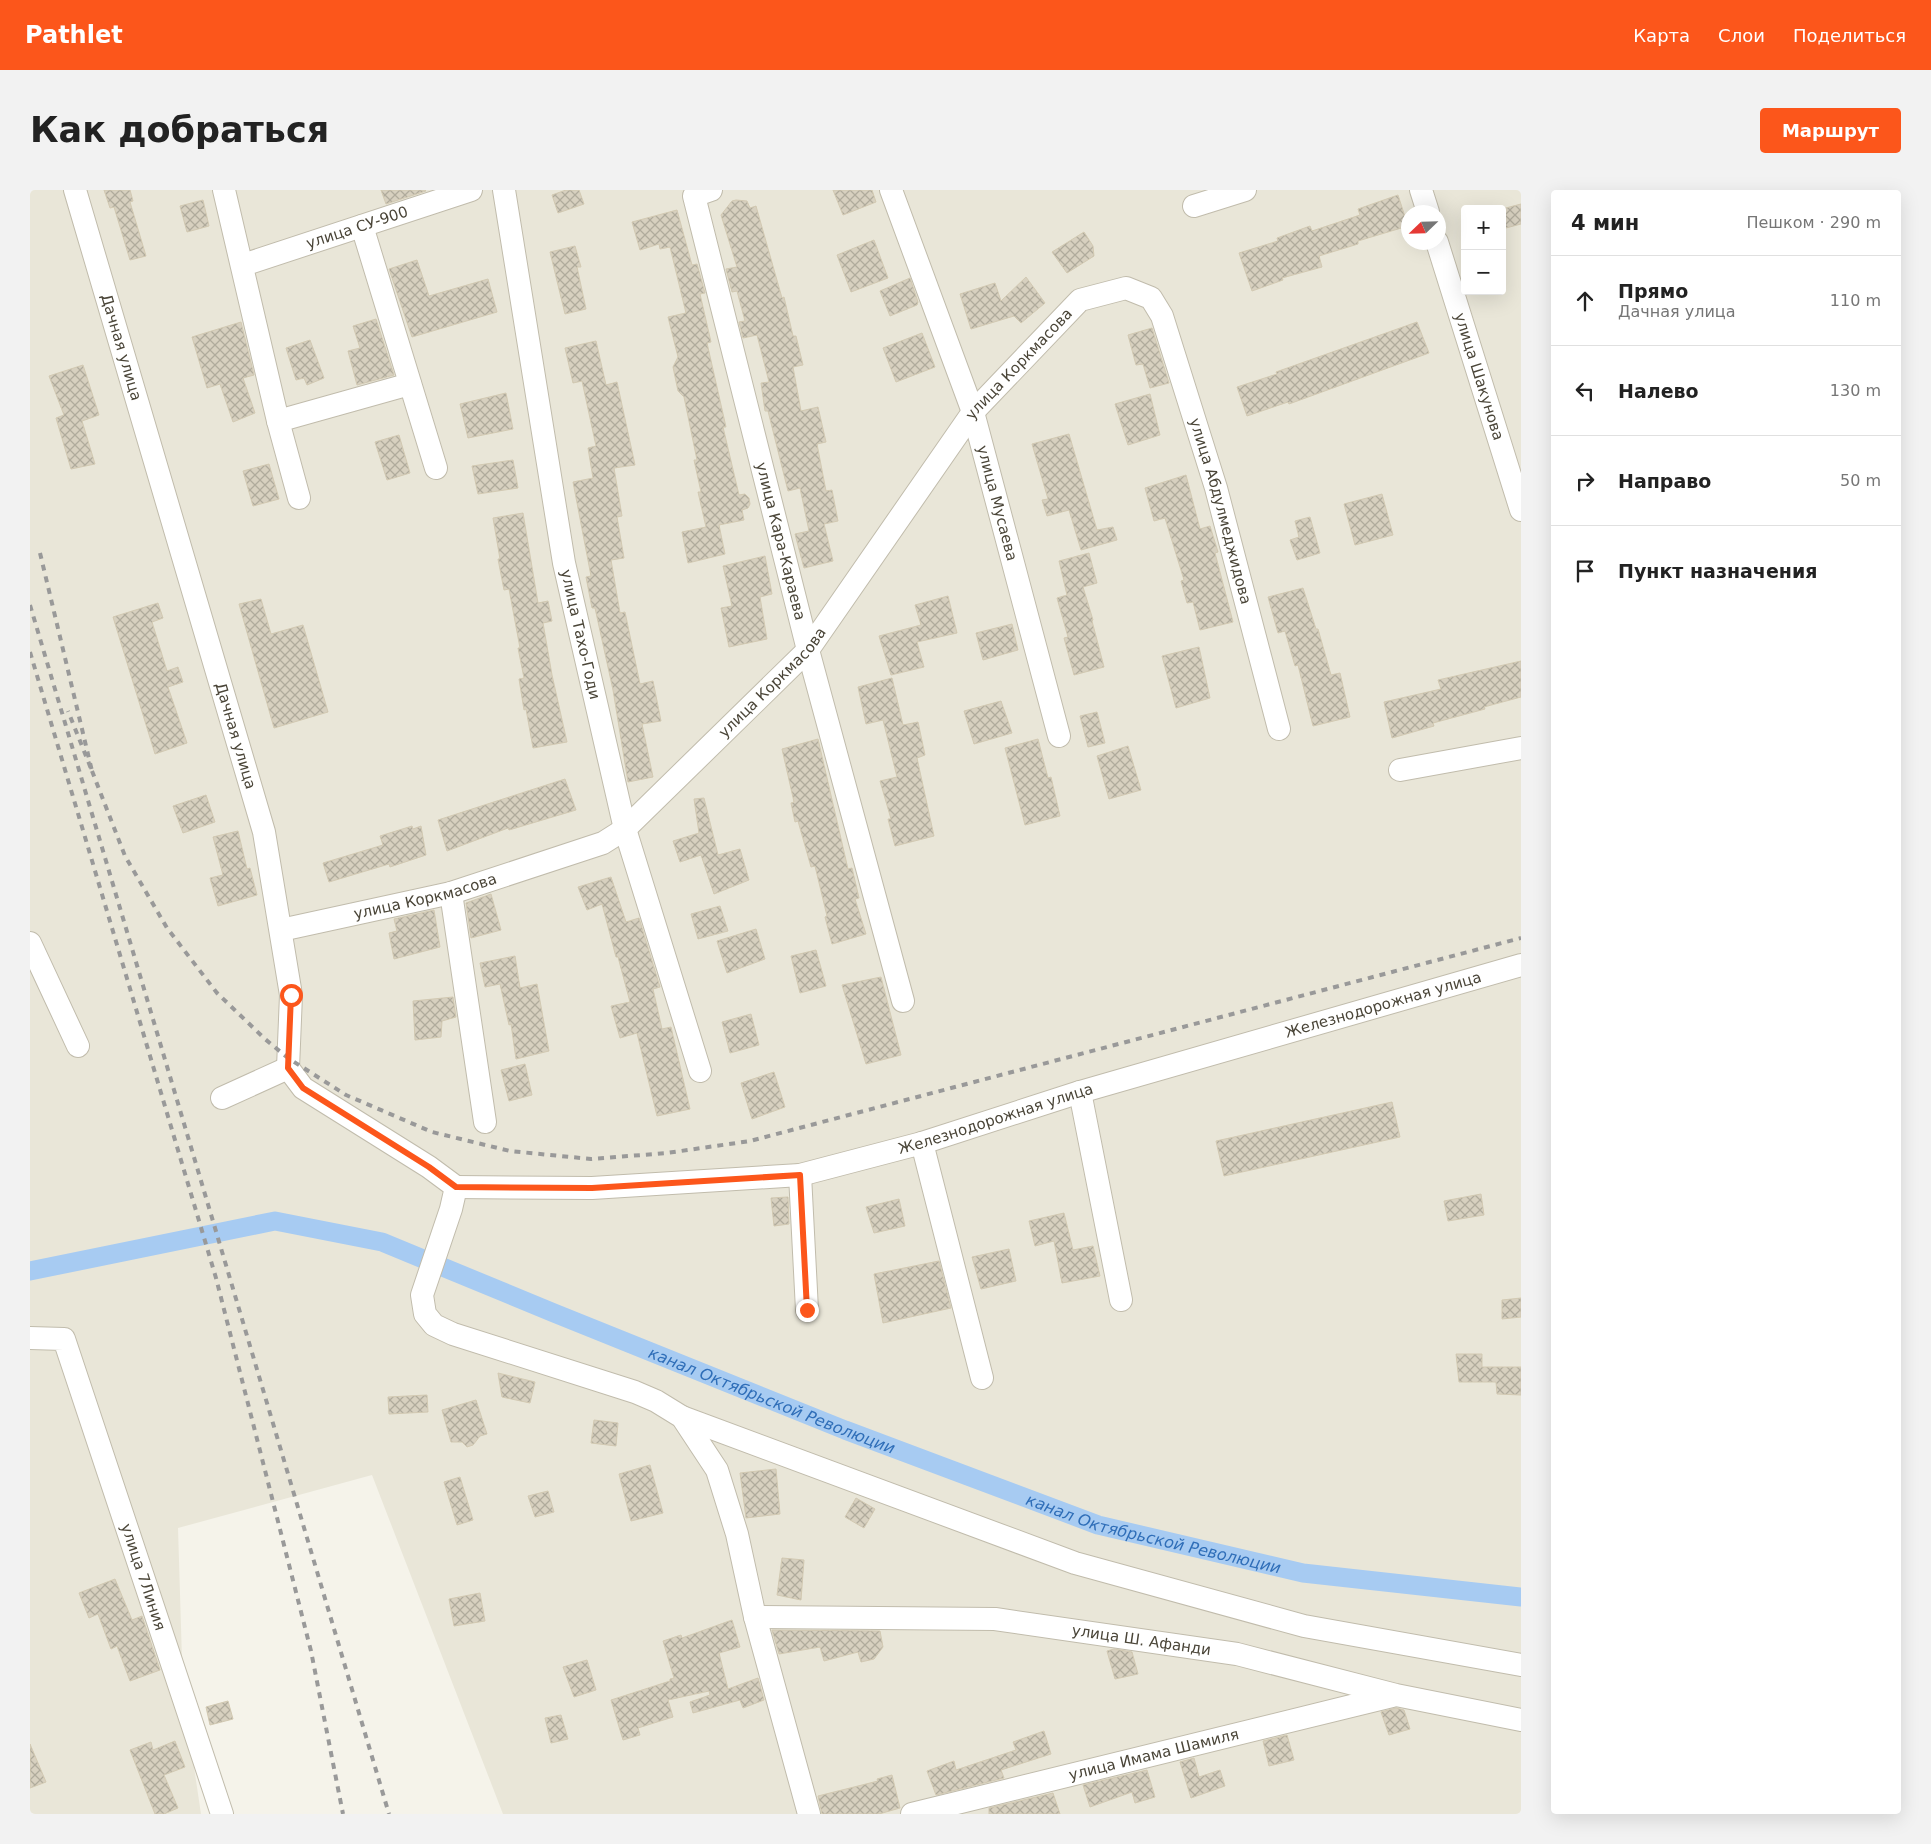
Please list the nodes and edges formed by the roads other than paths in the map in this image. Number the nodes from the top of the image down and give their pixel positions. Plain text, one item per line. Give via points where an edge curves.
1 (75, 190) edge
2 (224, 190) edge
3 (470, 190) edge
4 (504, 190) edge
5 (891, 190) edge
6 (1245, 190) edge
7 (1421, 190) edge
8 (702, 193) edge
9 (1426, 205) edge
10 (1194, 206) dead end
11 (362, 226) junction
12 (1440, 250) edge
13 (243, 265) junction
14 (1151, 298) joint
15 (410, 384) junction
16 (973, 412) junction
17 (278, 421) junction
18 (436, 468) dead end
19 (299, 498) dead end
20 (1521, 510) edge
21 (808, 650) junction
22 (1279, 729) dead end
23 (1059, 736) dead end
24 (1521, 748) edge
25 (1400, 770) dead end
26 (625, 829) junction
27 (451, 893) junction
28 (281, 930) junction
29 (30, 943) edge
30 (1521, 965) edge
31 (902, 1001) dead end
32 (78, 1046) dead end
33 (288, 1068) junction
34 (700, 1071) dead end
35 (1080, 1092) junction
36 (222, 1098) dead end
37 (485, 1122) dead end
38 (922, 1143) junction
39 (800, 1175) junction
40 (456, 1187) junction
41 (1121, 1300) dead end
42 (807, 1310) dead end
43 (30, 1338) edge
44 (982, 1378) dead end
45 (682, 1417) junction
46 (754, 1617) junction
47 (1521, 1665) edge
48 (1396, 1695) junction
49 (1520, 1725) edge
50 (222, 1814) edge
51 (809, 1814) edge
52 (912, 1814) edge

1 - 28 street, Дачная улица via 264,832
2 - 13 street
3 - 11 street, улица СУ-900
4 - 26 street, улица Тахо-Годи via 564,563
5 - 16 street, улица Мусаева
6 - 10 street
7 - 9 street
8 - 21 street, улица Кара-Караева
11 - 13 street, улица СУ-900
11 - 15 street
12 - 20 street, улица Шакунова
13 - 17 street
14 - 16 street, улица Коркмасова via 1126,288 1080,300
14 - 22 street, улица Абдулмеджидова via 1162,316 1216,488
15 - 17 street
15 - 18 street
16 - 21 street, улица Коркмасова
16 - 23 street, улица Мусаева
17 - 19 street
21 - 26 street, улица Коркмасова
21 - 31 street, улица Кара-Караева
24 - 25 street
26 - 27 street, улица Коркмасова via 603,843
26 - 34 street, улица Тахо-Годи
27 - 28 street, улица Коркмасова
27 - 37 street
28 - 33 street, Дачная улица via 291,995
29 - 32 street
30 - 35 street, Железнодорожная улица
33 - 36 street
33 - 40 street via 303,1088
35 - 38 street, Железнодорожная улица
35 - 41 street
38 - 39 street, Железнодорожная улица
38 - 44 street
39 - 40 street, Железнодорожная улица via 592,1188
39 - 42 street
40 - 45 street via 422,1295 425,1314 434,1325 635,1392
43 - 50 street, улица 7Линия via 64,1339
45 - 46 street via 717,1470 736,1534
45 - 47 street via 1075,1563 1304,1626
46 - 48 street, улица Ш. Афанди via 996,1619 1237,1654
46 - 51 street
48 - 49 street, улица Ш. Афанди
48 - 52 street, улица Имама Шамиля

